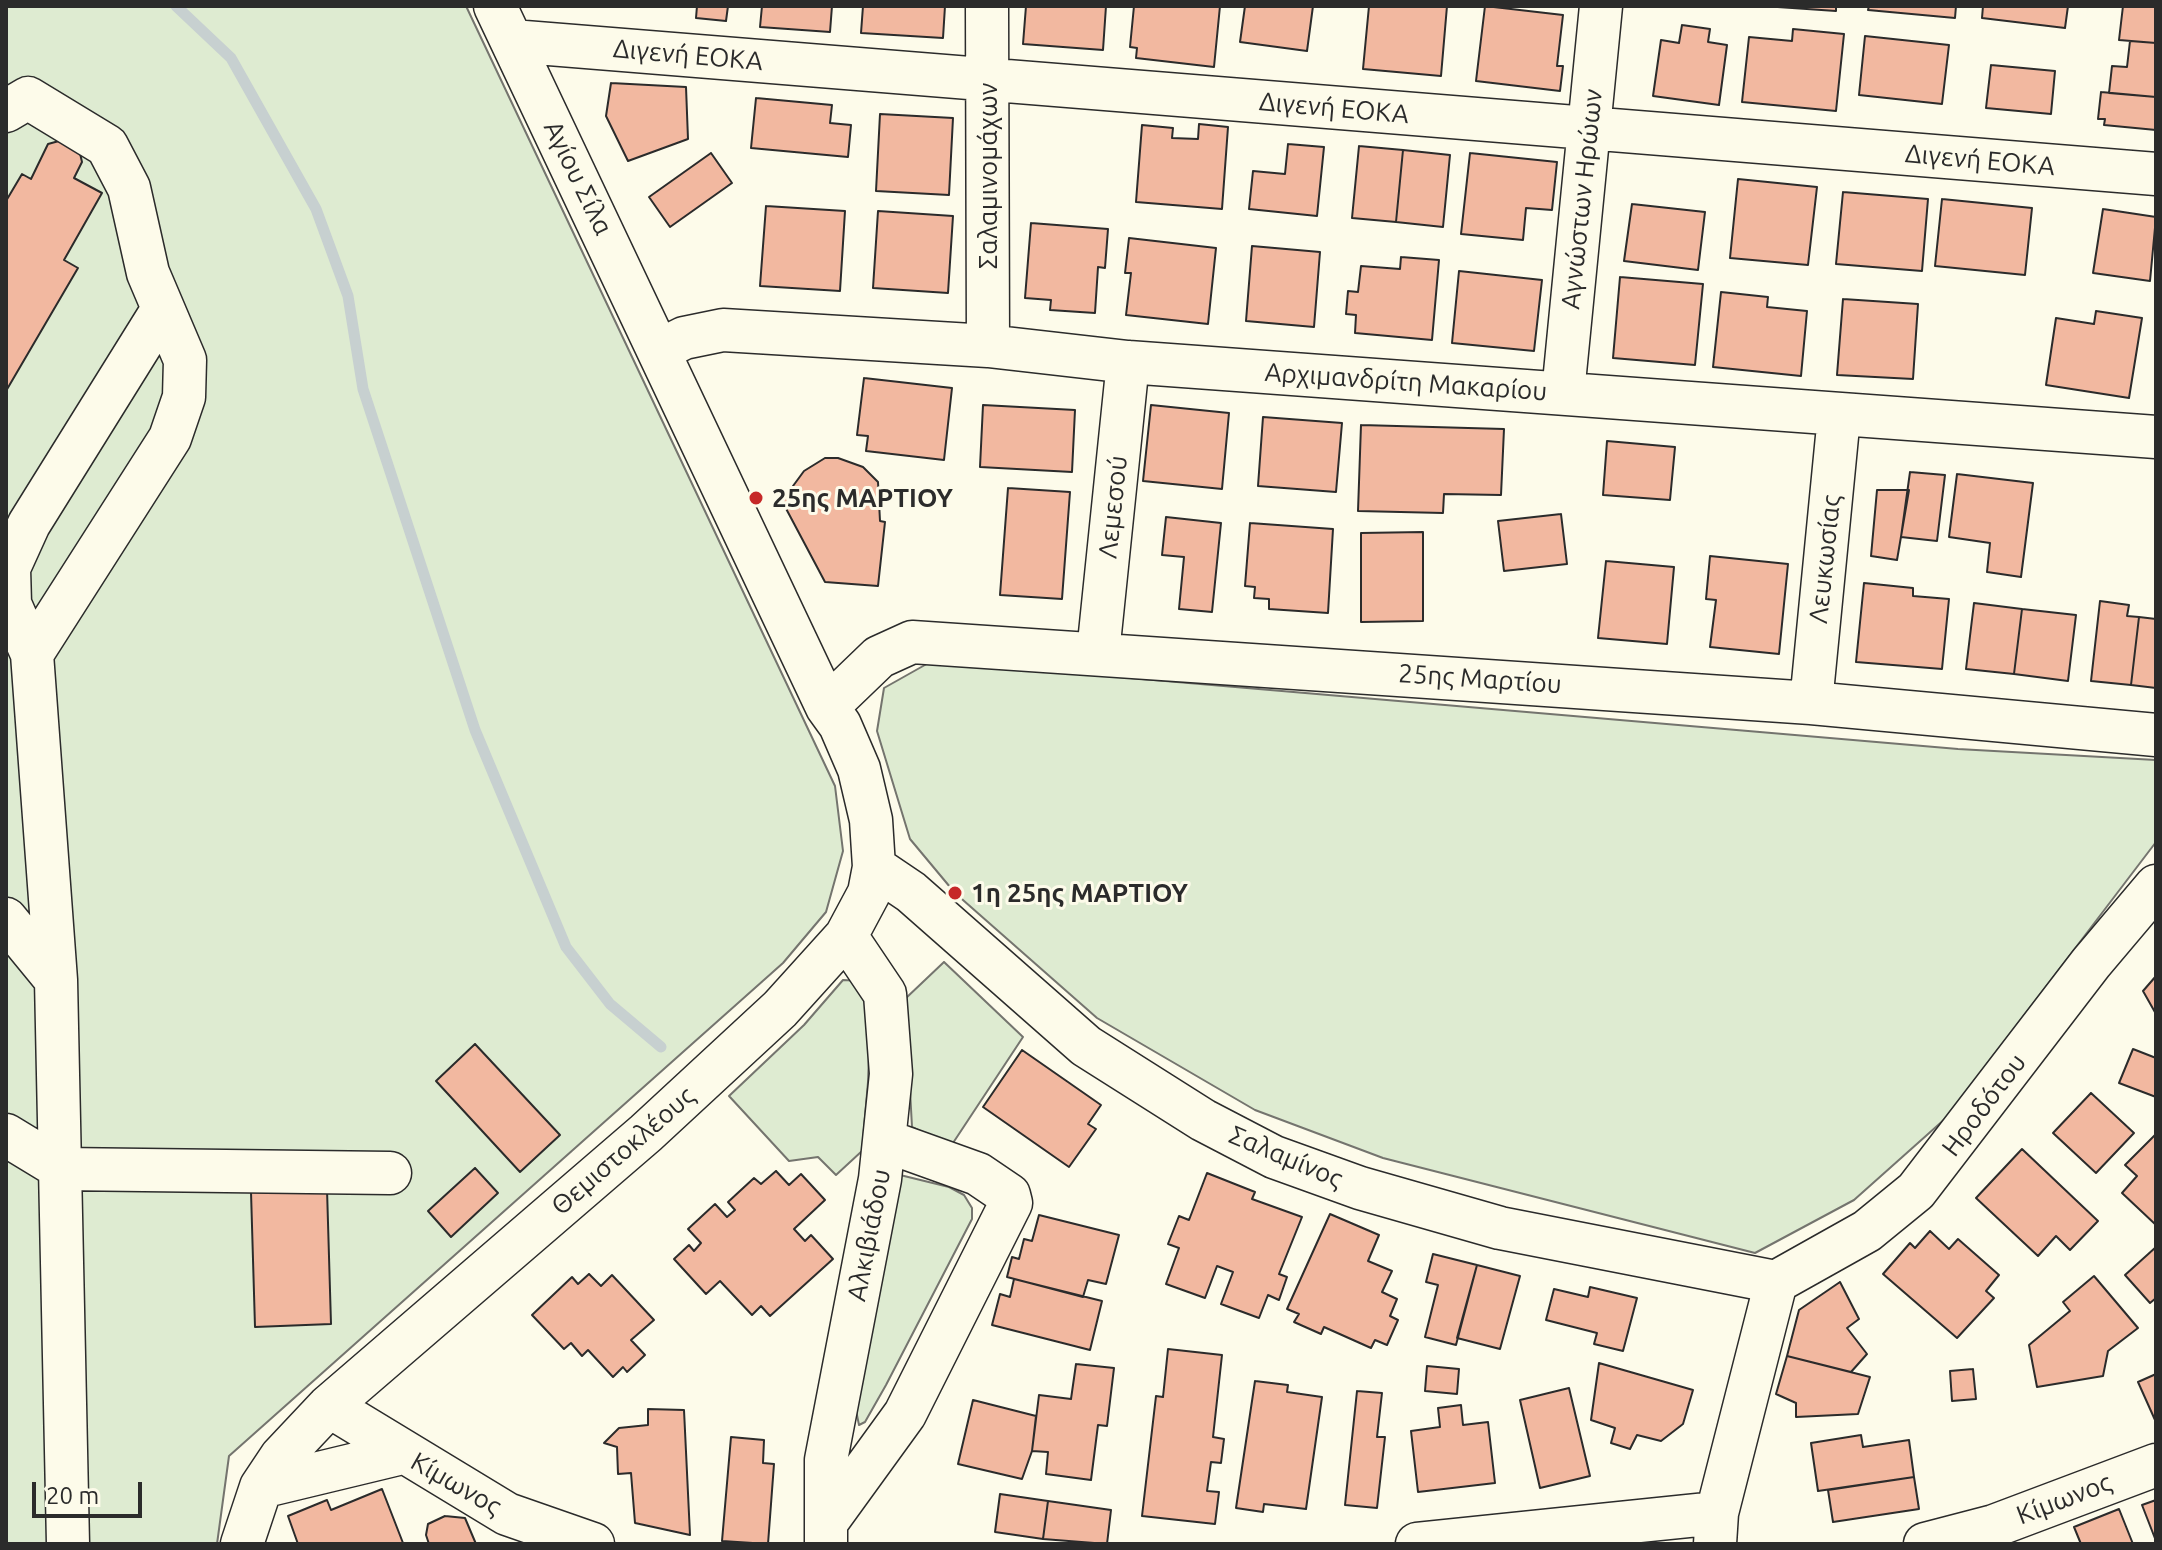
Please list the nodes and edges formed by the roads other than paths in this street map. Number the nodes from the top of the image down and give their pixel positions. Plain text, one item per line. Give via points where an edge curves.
1 (987, 6) edge
2 (1601, 6) edge
3 (503, 24) edge
4 (988, 80) junction
5 (6, 111) edge
6 (1589, 129) junction
7 (2156, 174) edge
8 (161, 312) junction
9 (988, 346) junction
10 (660, 350) junction
11 (1128, 362) junction
12 (1563, 393) junction
13 (1839, 416) junction
14 (2153, 425) edge
15 (1098, 653) junction
16 (32, 654) junction
17 (1811, 703) junction
18 (827, 707) junction
19 (2156, 735) edge
20 (874, 867) junction
21 (2156, 886) edge
22 (6, 919) edge
23 (846, 936) junction
24 (56, 980) junction
25 (6, 1135) edge
26 (886, 1141) junction
27 (62, 1169) junction
28 (390, 1173) dead end
29 (1776, 1282) junction
30 (329, 1406) junction
31 (402, 1453) junction
32 (2156, 1465) edge
33 (261, 1487) junction
34 (1716, 1528) edge
35 (826, 1533) edge
36 (68, 1544) edge
37 (242, 1544) edge
38 (593, 1544) edge
39 (1417, 1544) edge
40 (1925, 1544) edge

1 - 4 street, Σαλαμινομάχων
2 - 6 street, Αγνώστων Ηρώων
3 - 4 street, Διγενή ΕΟΚΑ
3 - 10 street, Αγίου Σίλα
4 - 6 street, Διγενή ΕΟΚΑ
4 - 9 street, Σαλαμινομάχων
5 - 8 street via 28,98 107,146 129,188
6 - 7 street, Διγενή ΕΟΚΑ
6 - 12 street, Αγνώστων Ηρώων
8 - 16 street via 29,524 9,568 10,604
8 - 16 street via 185,360 184,397 170,438
9 - 10 street, Αρχιμανδρίτη Μακαρίου via 723,330 684,338
9 - 11 street, Αρχιμανδρίτη Μακαρίου
10 - 18 street, Αγίου Σίλα
11 - 12 street, Αρχιμανδρίτη Μακαρίου
11 - 15 street, Λεμεσού
12 - 13 street, Αρχιμανδρίτη Μακαρίου
13 - 14 street, Αρχιμανδρίτη Μακαρίου
13 - 17 street, Λευκωσίας
15 - 17 street, 25ης Μαρτίου
15 - 18 street, 25ης Μαρτίου via 912,642 879,657
16 - 24 street
17 - 19 street, 25ης Μαρτίου
18 - 20 street, Θεμιστοκλέους via 859,769 871,820
20 - 23 street, Θεμιστοκλέους via 869,893
20 - 29 street, Σαλαμίνος via 911,892 1086,1046 1203,1120 1274,1157 1500,1228
21 - 29 street, Ηροδότου via 1916,1191 1867,1231
22 - 24 street
23 - 26 street, Αλκιβιάδου via 875,974 887,1004 891,1051
23 - 30 street, Θεμιστοκλέους via 780,1009 646,1133
24 - 27 street
25 - 27 street
26 - 35 street, Αλκιβιάδου via 826,1460
26 - 35 street via 978,1174 1009,1195 1011,1203 905,1414
27 - 28 street
27 - 36 street
29 - 34 street
30 - 31 street, Κίμωνος
30 - 33 street, Θεμιστοκλέους
31 - 33 street
31 - 38 street, Κίμωνος via 507,1514
32 - 40 street, Κίμωνος via 1994,1526
33 - 37 street, Θεμιστοκλέους
34 - 39 street

